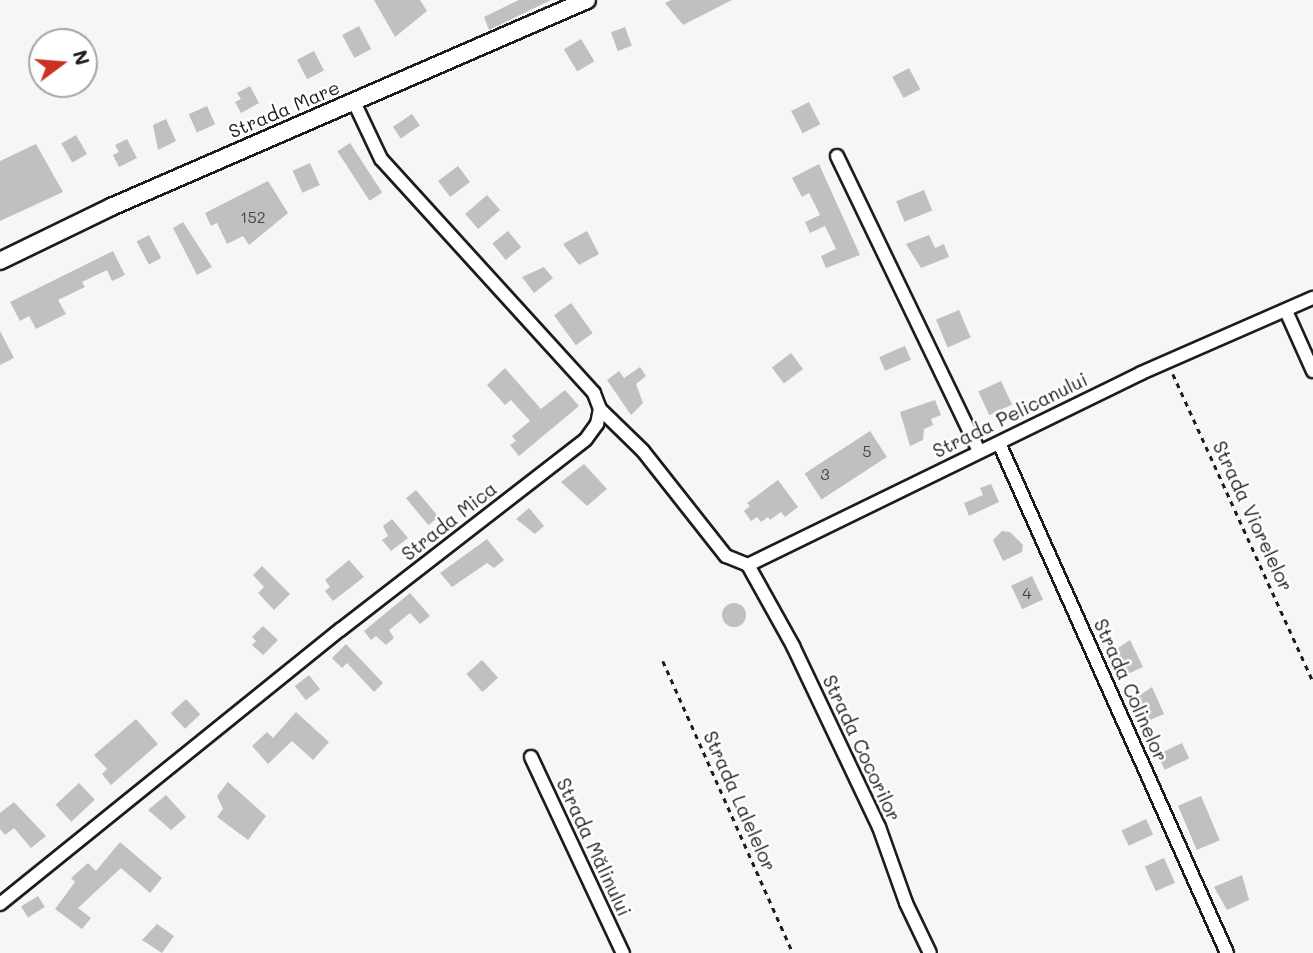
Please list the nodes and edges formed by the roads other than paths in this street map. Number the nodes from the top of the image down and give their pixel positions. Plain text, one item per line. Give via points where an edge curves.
1 (587, 0) edge
2 (354, 102) junction
3 (837, 156) dead end
4 (0, 261) edge
5 (1313, 298) edge
6 (1286, 311) junction
7 (1313, 371) edge
8 (600, 410) junction
9 (999, 443) junction
10 (979, 451) junction
11 (748, 565) junction
12 (531, 757) dead end
13 (0, 904) edge
14 (623, 953) edge
15 (930, 953) edge
16 (1227, 953) edge

1 - 2 street, Strada Mare
2 - 4 street, Strada Mare via 111,207
2 - 8 street via 381,159 594,393
3 - 10 street
5 - 6 street, Strada Pelicanului
6 - 7 street
6 - 9 street, Strada Pelicanului
8 - 11 street via 643,451 726,556
8 - 13 street, Strada Mica via 586,439
9 - 10 street, Strada Pelicanului
9 - 16 street, Strada Colinelor
10 - 11 street, Strada Pelicanului
11 - 15 street, Strada Cocorilor via 793,646 879,827
12 - 14 street, Strada Mălinului

